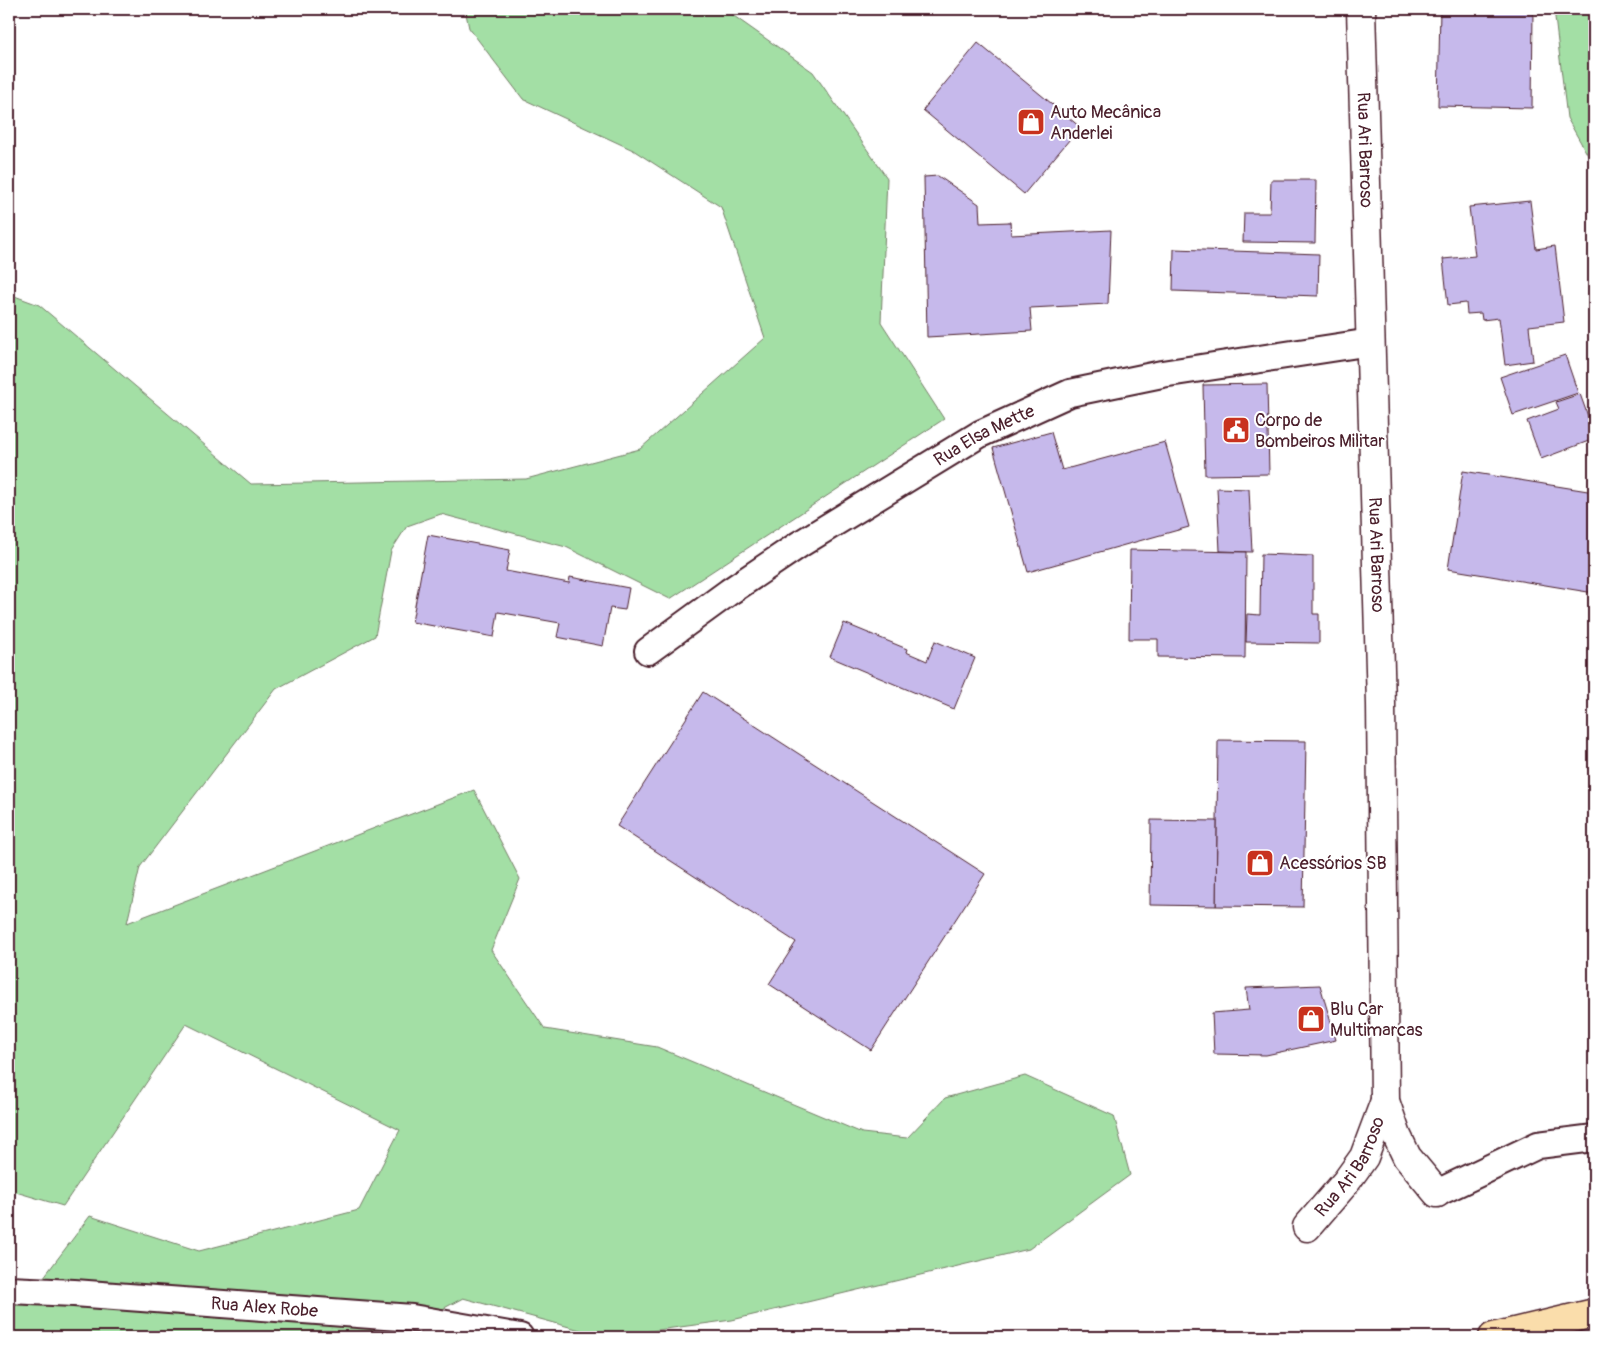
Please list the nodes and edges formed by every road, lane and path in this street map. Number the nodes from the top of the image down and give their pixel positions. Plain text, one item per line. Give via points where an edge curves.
1 (1361, 9) edge
2 (1371, 342) junction
3 (648, 651) dead end
4 (1385, 1101) junction
5 (1594, 1138) edge
6 (1437, 1193) joint
7 (1307, 1227) dead end
8 (9, 1290) edge
9 (1594, 1313) edge
10 (520, 1337) edge
11 (1493, 1337) edge

1 - 2 street, Rua Ari Barroso
2 - 3 street, Rua Elsa Mette via 1162,374 1070,393 980,434 800,544
2 - 4 street, Rua Ari Barroso via 1381,704
4 - 6 street, Rua Ari Barroso via 1407,1157
4 - 7 street, Rua Ari Barroso via 1364,1157
5 - 6 street via 1538,1145
8 - 10 street, Rua Alex Robe via 412,1318
9 - 11 highway

